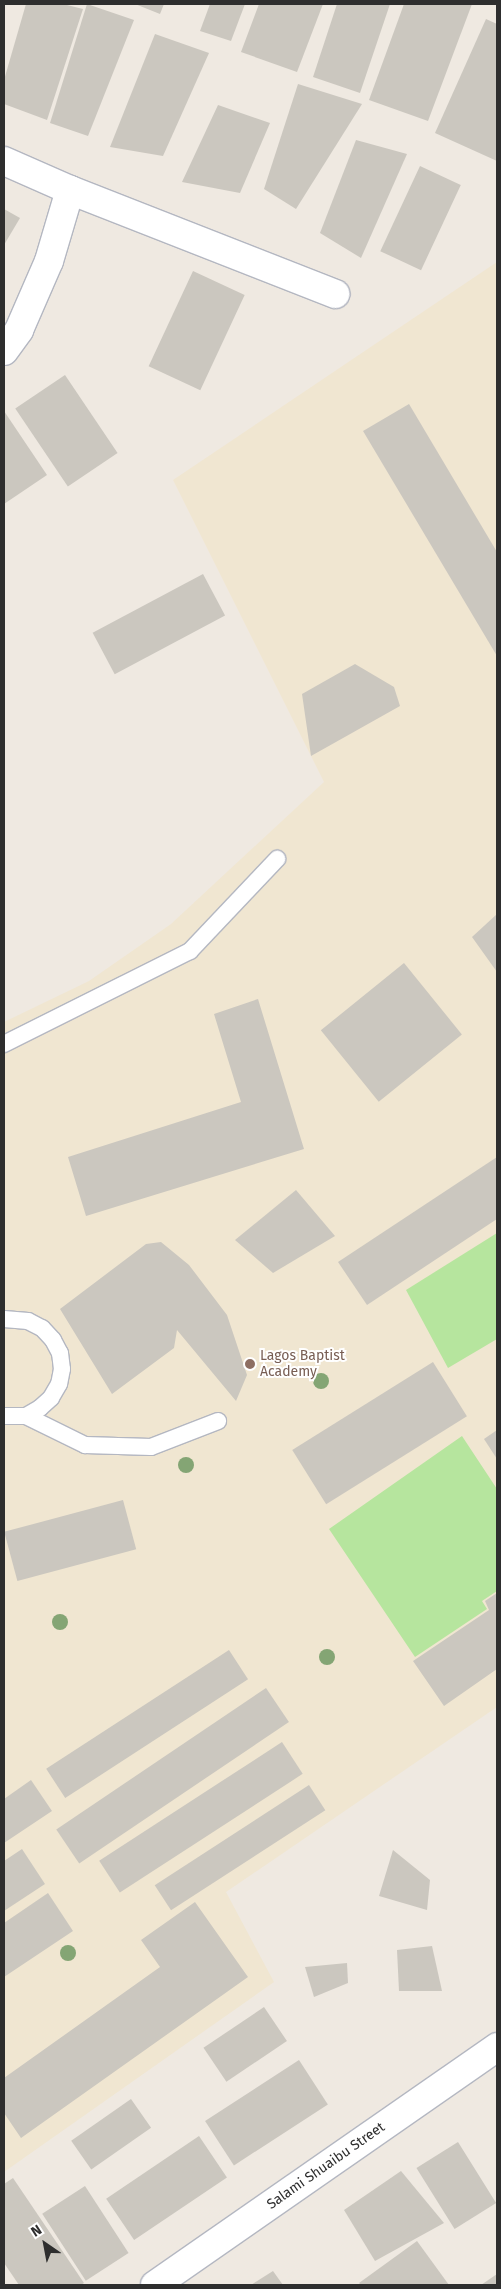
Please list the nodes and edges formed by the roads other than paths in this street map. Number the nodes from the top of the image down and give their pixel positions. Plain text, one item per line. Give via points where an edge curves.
1 (4, 161) edge
2 (70, 190) junction
3 (335, 294) dead end
4 (4, 351) edge
5 (277, 859) dead end
6 (4, 1044) edge
7 (4, 1319) edge
8 (4, 1416) edge
9 (26, 1416) junction
10 (218, 1421) dead end
11 (497, 2048) edge
12 (155, 2285) edge

1 - 2 street
2 - 3 street
2 - 4 street via 49,261 19,330
5 - 6 lane via 190,951
7 - 9 lane via 28,1321 42,1328 60,1353 62,1368 52,1398
8 - 9 lane
9 - 10 lane via 85,1445 151,1447
11 - 12 street, Salami Shuaibu Street

